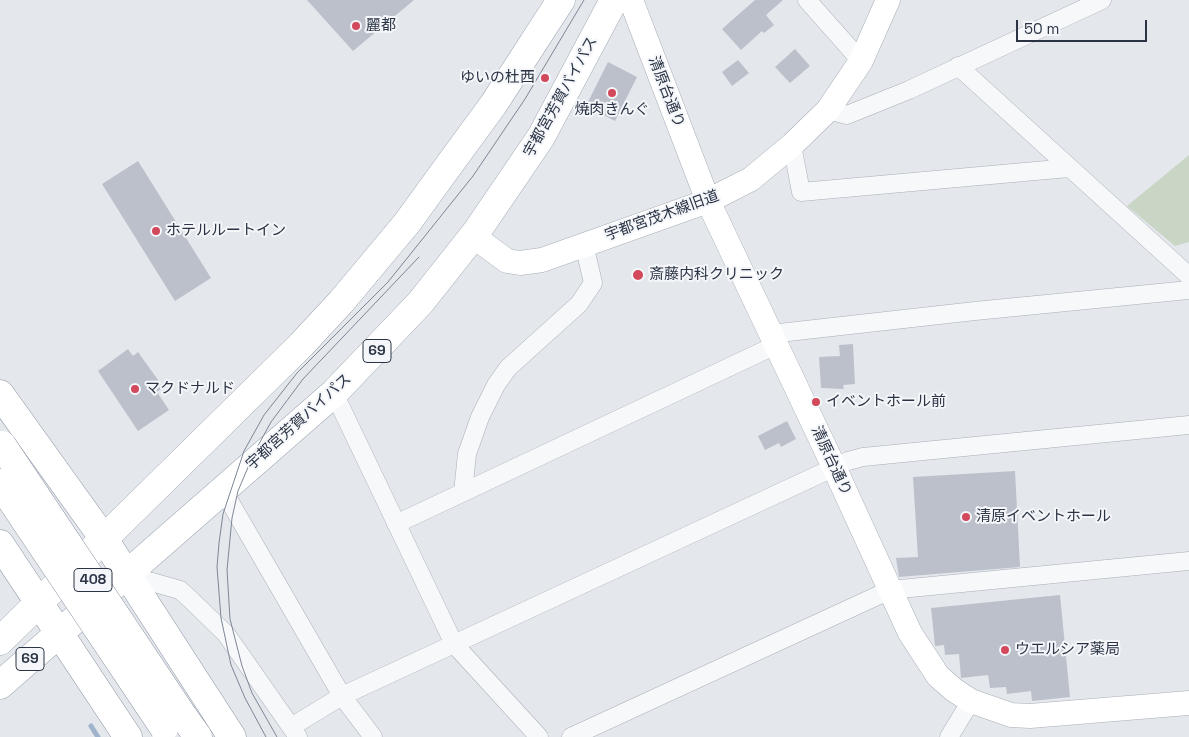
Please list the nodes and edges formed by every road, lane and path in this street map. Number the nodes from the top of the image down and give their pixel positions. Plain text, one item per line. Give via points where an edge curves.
1 (561, 0) edge
2 (614, 0) edge
3 (631, 0) edge
4 (807, 0) edge
5 (888, 0) edge
6 (1102, 0) edge
7 (861, 61) junction
8 (958, 66) junction
9 (828, 110) junction
10 (792, 145) junction
11 (1069, 168) junction
12 (708, 201) junction
13 (473, 236) junction
14 (584, 244) junction
15 (1189, 276) edge
16 (1189, 290) edge
17 (773, 340) junction
18 (334, 393) junction
19 (0, 394) edge
20 (1189, 425) edge
21 (1, 443) edge
22 (834, 467) junction
23 (0, 483) edge
24 (223, 490) junction
25 (463, 492) junction
26 (396, 524) junction
27 (104, 539) junction
28 (0, 544) edge
29 (1189, 561) edge
30 (128, 575) junction
31 (890, 590) junction
32 (39, 603) junction
33 (59, 634) junction
34 (0, 641) edge
35 (454, 644) junction
36 (0, 685) edge
37 (342, 696) junction
38 (971, 701) junction
39 (1189, 703) edge
40 (179, 730) edge
41 (294, 732) edge
42 (128, 737) edge
43 (232, 737) edge
44 (373, 737) edge
45 (539, 737) edge
46 (571, 737) edge
47 (949, 737) edge

1 - 27 main road, 69 via 498,98 407,223 341,302 301,346
2 - 13 main road, 宇都宮芳賀バイパス / 69 via 541,137
3 - 12 street, 清原台通り
4 - 7 street
5 - 7 street, 宇都宮茂木線旧道
6 - 8 street
7 - 9 street, 宇都宮茂木線旧道
8 - 9 street via 847,115
8 - 11 street
9 - 10 street, 宇都宮茂木線旧道
10 - 11 street via 801,192
10 - 12 street, 宇都宮茂木線旧道 via 751,179
11 - 15 street
12 - 14 street, 宇都宮茂木線旧道
12 - 17 street, 清原台通り
13 - 14 street, 宇都宮茂木線旧道 via 507,261 520,263 542,260
13 - 18 main road, 宇都宮芳賀バイパス / 69 via 420,303
14 - 25 street via 594,283 579,304 508,368 496,385 467,454
16 - 17 street via 975,311
17 - 22 street, 清原台通り
17 - 25 street
18 - 24 main road, 宇都宮芳賀バイパス / 69
18 - 26 street
19 - 27 main road, 408
20 - 22 street via 863,457
21 - 40 main road, 408, bridge
22 - 31 street, 清原台通り
22 - 35 street
23 - 40 main road, 408, bridge
24 - 30 main road, 宇都宮芳賀バイパス / 69
24 - 37 street
25 - 26 street
26 - 35 street
27 - 30 main road, 408
27 - 32 main road, 69
28 - 32 main road
29 - 31 street
30 - 33 main road, 宇都宮芳賀バイパス / 69
30 - 41 street via 180,590 190,599 226,634
30 - 43 main road, 408
31 - 38 street, 清原台通り via 925,659 938,676
31 - 46 street
32 - 33 main road
32 - 34 main road, 69
33 - 36 main road, 69
33 - 42 main road
35 - 37 street
35 - 45 street
37 - 41 street
37 - 44 street
38 - 39 street, 清原台通り via 1011,715 1030,716
38 - 47 street

